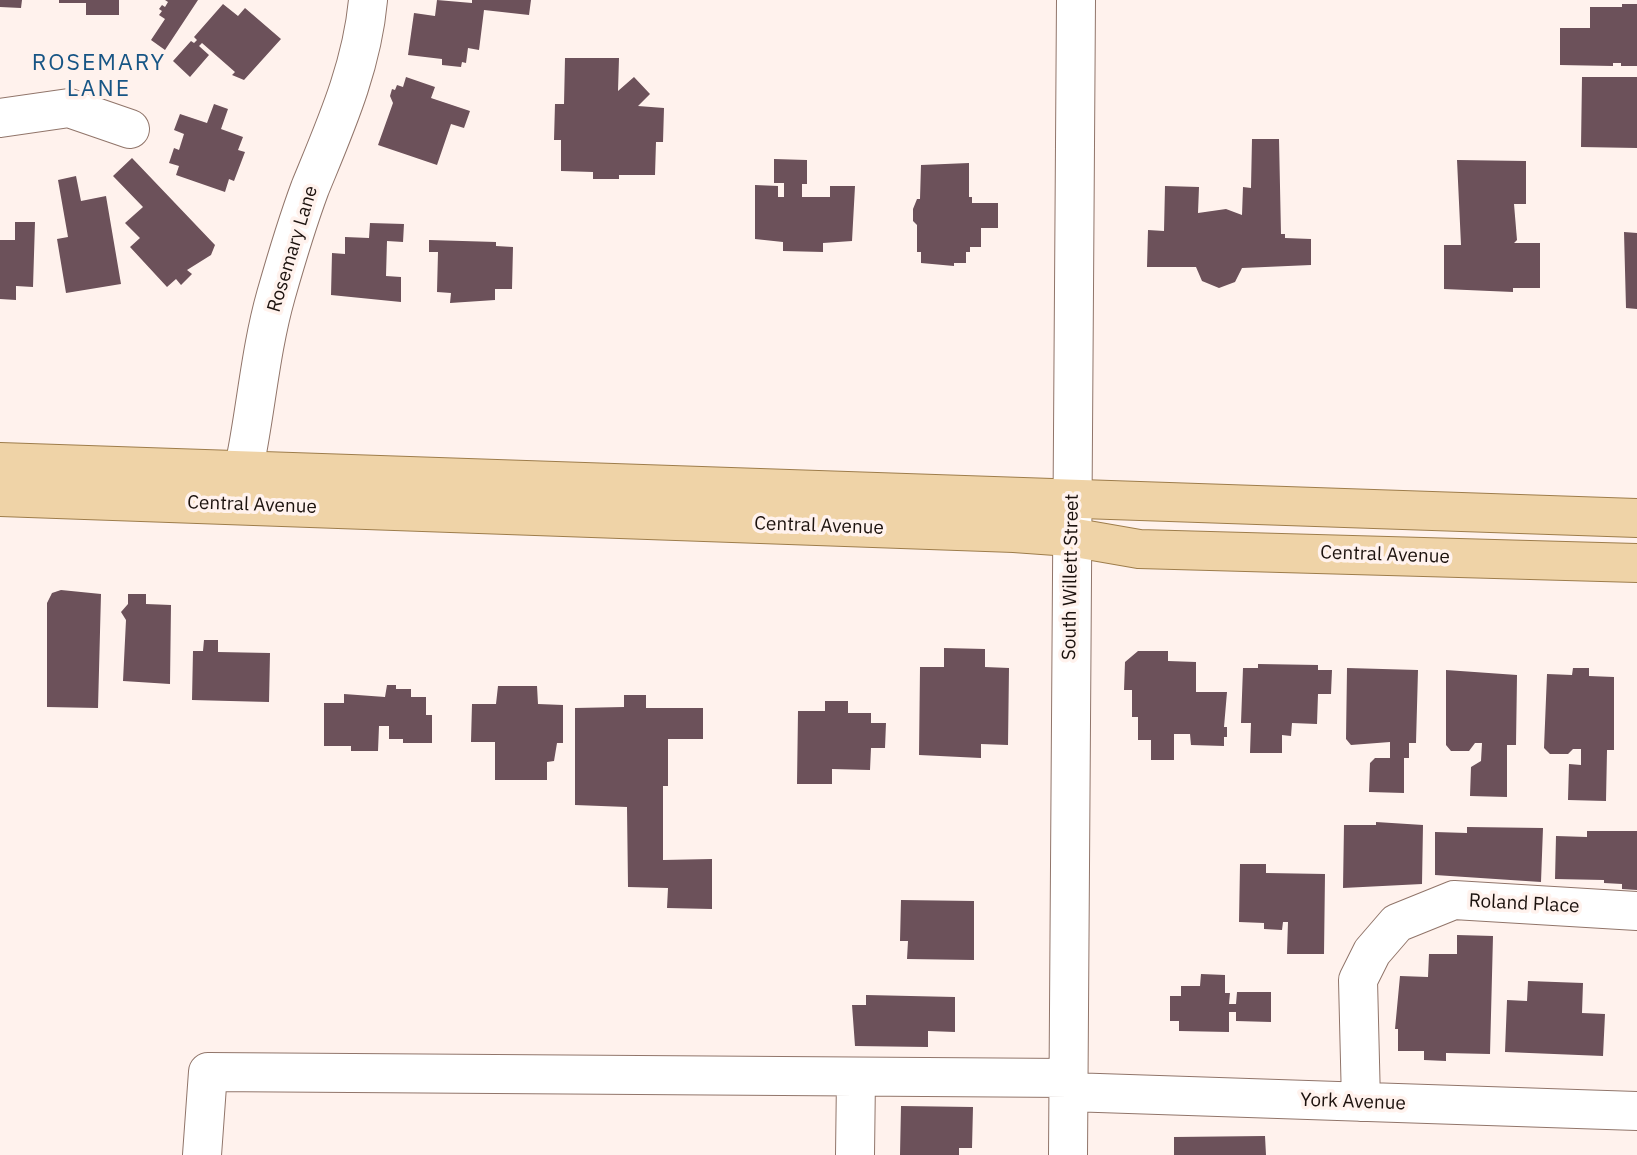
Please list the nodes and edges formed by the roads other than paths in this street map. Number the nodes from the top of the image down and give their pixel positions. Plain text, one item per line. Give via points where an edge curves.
1 (368, 0) edge
2 (1076, 0) edge
3 (0, 118) edge
4 (130, 129) dead end
5 (0, 462) edge
6 (240, 487) junction
7 (0, 497) edge
8 (1071, 518) junction
9 (1637, 518) edge
10 (1637, 563) edge
11 (1637, 911) edge
12 (856, 1076) junction
13 (1069, 1085) junction
14 (1361, 1102) junction
15 (1637, 1111) edge
16 (202, 1155) edge
17 (855, 1155) edge
18 (1068, 1155) edge

1 - 6 street, Rosemary Lane via 351,87 309,192 275,298
2 - 8 street, South Willett Street
3 - 4 street via 69,108
5 - 6 main road, Central Avenue
6 - 7 main road, Central Avenue
6 - 8 main road, Central Avenue
8 - 9 main road, Central Avenue
8 - 10 main road, Central Avenue via 1139,549
8 - 13 street, South Willett Street
11 - 14 street, Roland Place via 1454,900 1397,923 1372,952 1358,980
12 - 13 street, York Avenue
12 - 16 street, York Avenue via 208,1072
12 - 17 street
13 - 14 street, York Avenue
13 - 18 street, South Willett Street
14 - 15 street, York Avenue

